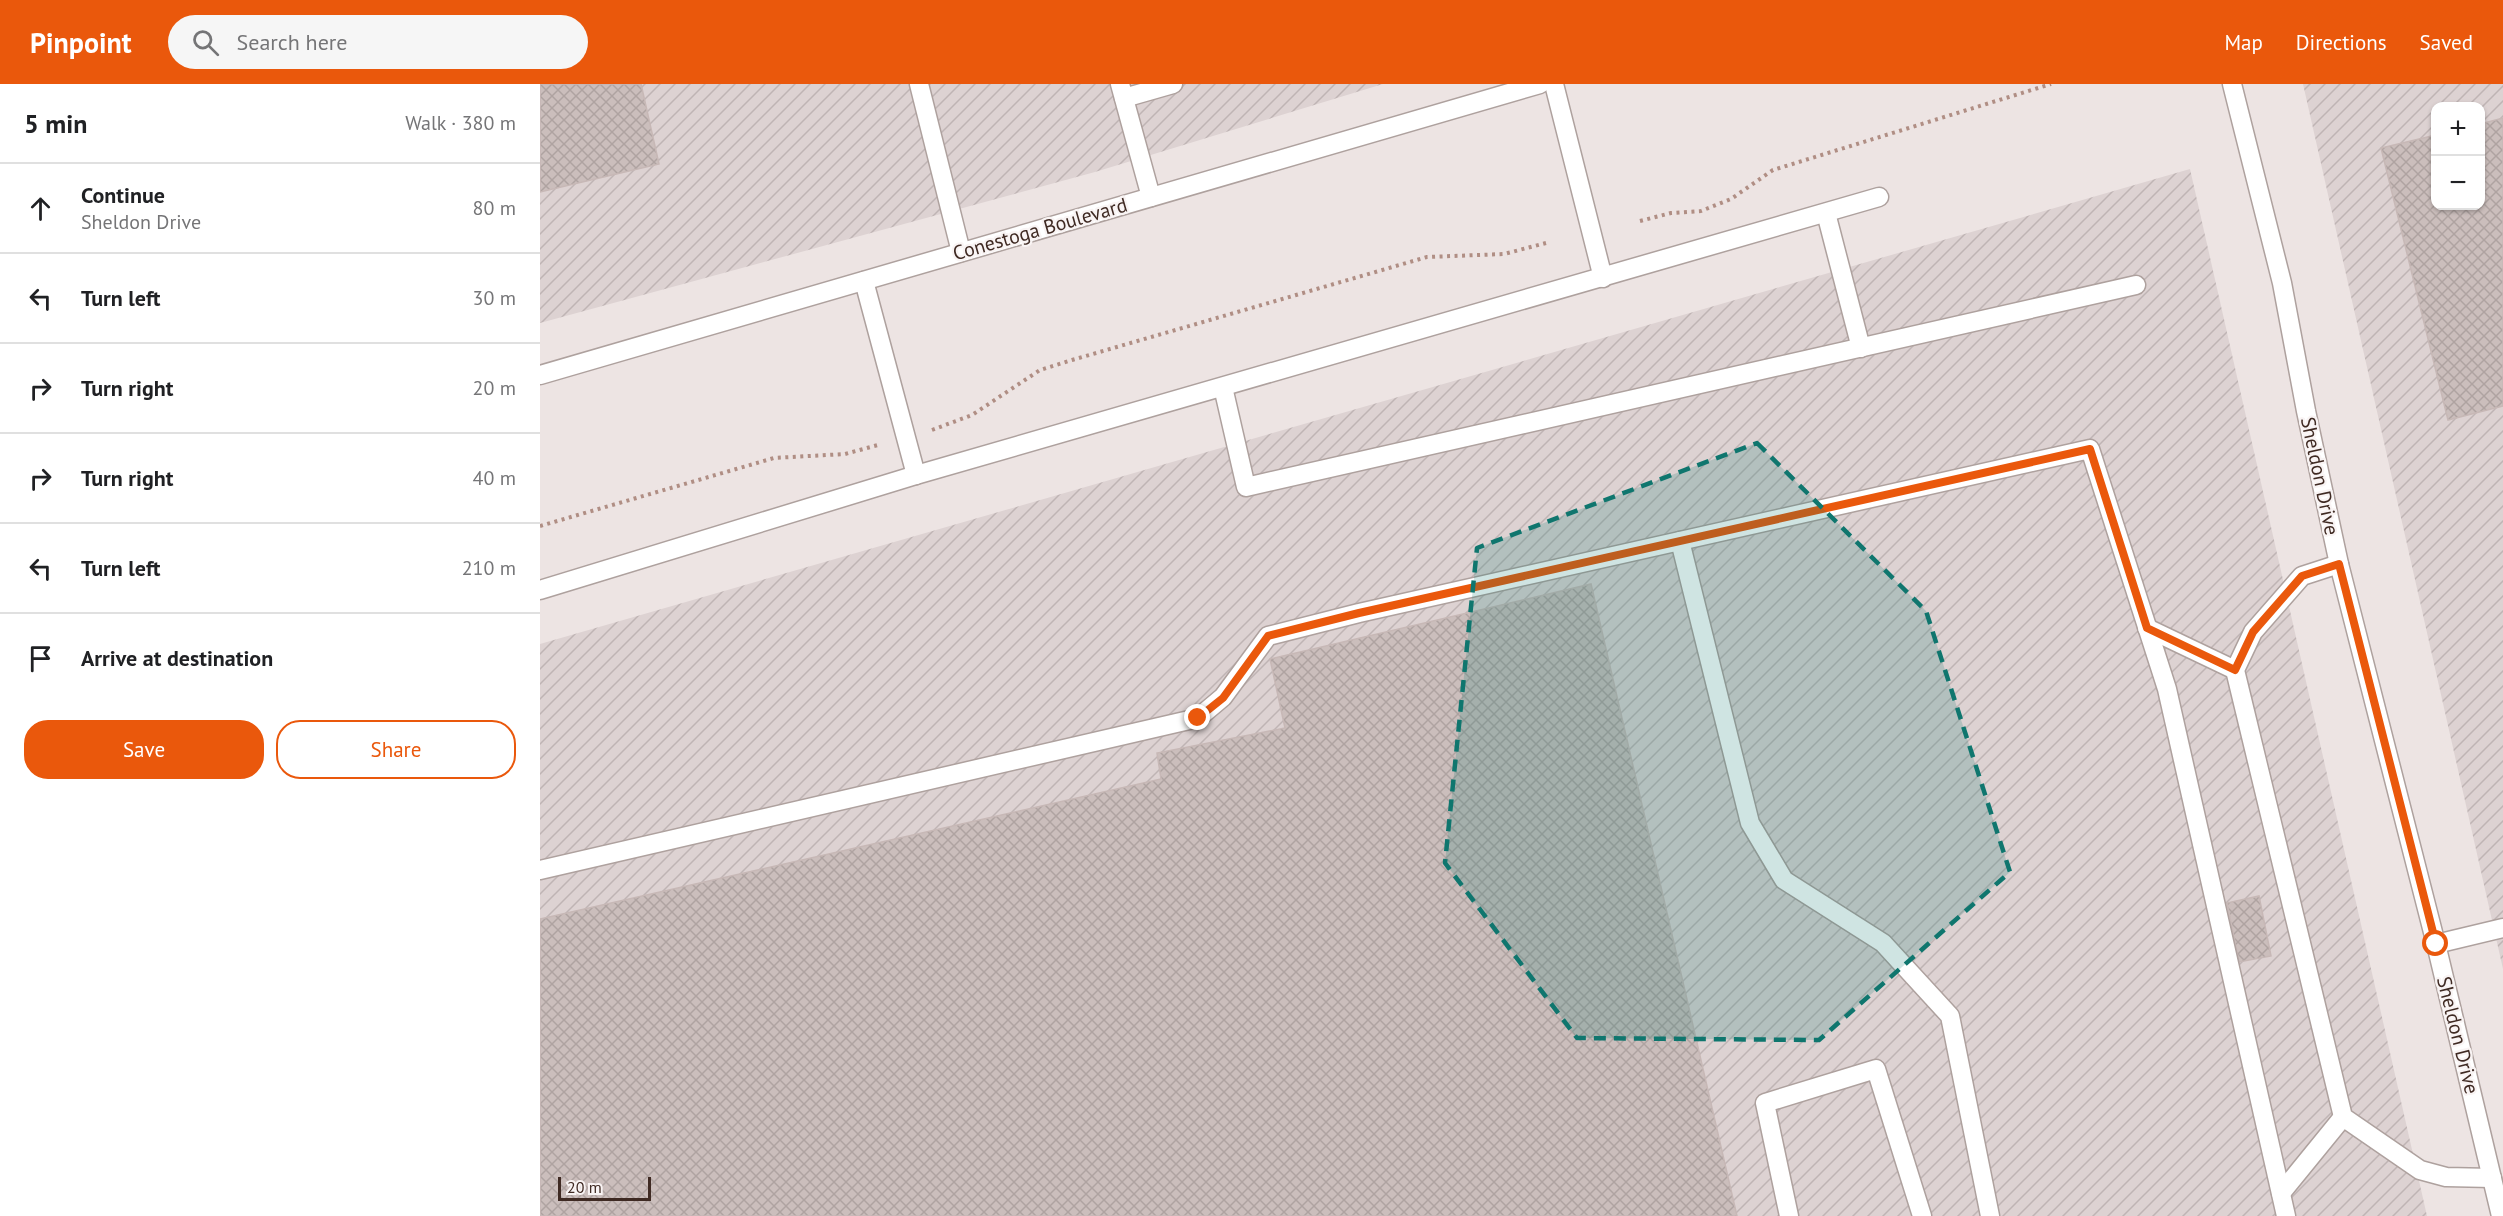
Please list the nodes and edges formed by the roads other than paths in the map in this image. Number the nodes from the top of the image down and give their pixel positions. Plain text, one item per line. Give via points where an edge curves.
1 (920, 84) edge
2 (1173, 84) edge
3 (1540, 84) edge
4 (1554, 84) edge
5 (2232, 84) edge
6 (1122, 91) edge
7 (1151, 197) junction
8 (1879, 197) dead end
9 (1826, 213) junction
10 (961, 252) junction
11 (1603, 278) junction
12 (864, 281) junction
13 (2136, 285) dead end
14 (1861, 348) junction
15 (540, 375) edge
16 (1223, 387) junction
17 (916, 475) junction
18 (1680, 541) junction
19 (2339, 564) junction
20 (540, 590) edge
21 (2147, 628) junction
22 (2235, 670) junction
23 (540, 870) edge
24 (2503, 928) edge
25 (2436, 944) junction
26 (2343, 1118) junction
27 (2492, 1179) junction
28 (2281, 1193) junction
29 (1789, 1216) edge
30 (1922, 1216) edge
31 (1990, 1216) edge
32 (2286, 1216) edge
33 (2501, 1216) edge

1 - 10 street
2 - 6 street
3 - 7 street, Conestoga Boulevard
4 - 11 street
5 - 19 street, Sheldon Drive via 2282,283
6 - 7 street
7 - 10 street, Conestoga Boulevard
8 - 9 street
9 - 11 street
9 - 14 street
10 - 12 street, Conestoga Boulevard
11 - 16 street
12 - 15 street, Conestoga Boulevard
12 - 17 street
13 - 14 street
14 - 16 street via 1246,487
16 - 17 street
17 - 20 street
18 - 21 street via 2090,449
18 - 23 street via 1268,636 1223,698 1198,718
18 - 31 street via 1750,823 1784,880 1883,943 1950,1016
19 - 22 street via 2302,576 2253,632
19 - 25 street, Sheldon Drive
21 - 22 street
21 - 28 street via 2168,688
22 - 26 street
24 - 25 street
25 - 27 street, Sheldon Drive
26 - 27 street via 2420,1170 2446,1177
26 - 28 street
27 - 33 street, Sheldon Drive
28 - 32 street
29 - 30 street via 1765,1103 1876,1070

